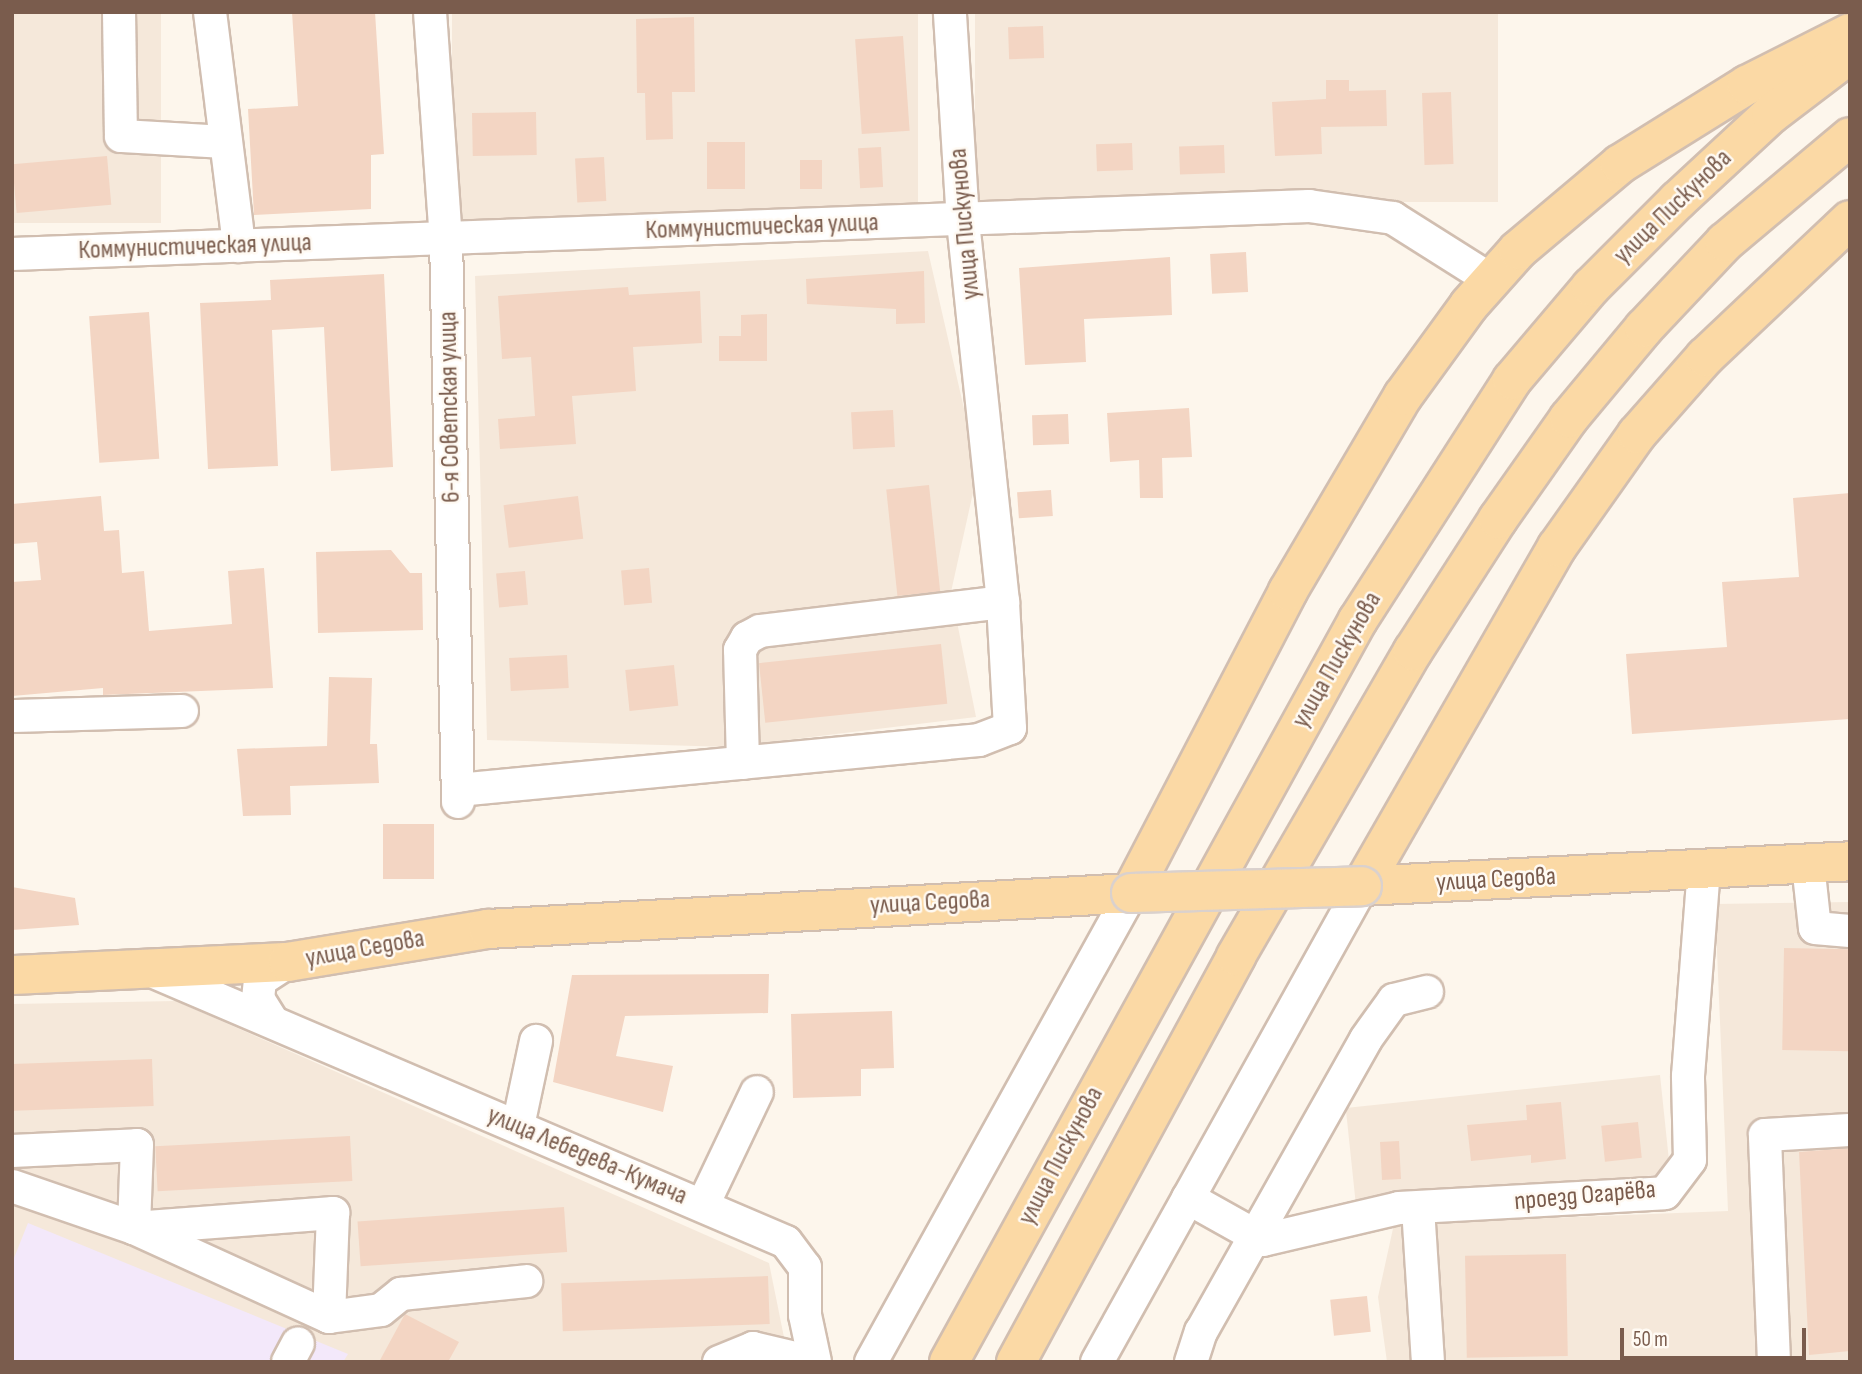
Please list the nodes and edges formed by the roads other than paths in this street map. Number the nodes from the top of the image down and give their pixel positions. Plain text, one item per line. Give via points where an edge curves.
1 (119, 12) edge
2 (210, 12) edge
3 (429, 12) edge
4 (950, 12) edge
5 (1850, 33) edge
6 (1850, 54) edge
7 (1850, 138) edge
8 (226, 142) junction
9 (963, 220) junction
10 (1850, 220) edge
11 (446, 238) junction
12 (239, 246) junction
13 (12, 254) edge
14 (1492, 280) junction
15 (1003, 602) junction
16 (182, 711) dead end
17 (12, 716) edge
18 (743, 763) junction
19 (458, 796) joint
20 (1850, 862) edge
21 (1808, 864) junction
22 (1704, 870) junction
23 (1362, 886) junction
24 (1131, 893) junction
25 (1850, 931) edge
26 (288, 962) junction
27 (147, 969) junction
28 (12, 975) edge
29 (1427, 992) dead end
30 (272, 1021) junction
31 (536, 1041) dead end
32 (757, 1092) dead end
33 (518, 1126) junction
34 (1850, 1130) edge
35 (12, 1151) edge
36 (12, 1186) edge
37 (1188, 1198) junction
38 (703, 1205) junction
39 (1418, 1208) junction
40 (135, 1228) junction
41 (1258, 1238) junction
42 (526, 1281) dead end
43 (329, 1317) junction
44 (712, 1360) edge
45 (813, 1362) edge
46 (871, 1362) edge
47 (949, 1362) edge
48 (1016, 1362) edge
49 (1097, 1362) edge
50 (1191, 1362) edge
51 (1427, 1362) edge
52 (1774, 1362) edge

1 - 8 street via 121,136
2 - 8 street
3 - 11 street, 6-я Советская улица
4 - 9 street, улица Пискунова
5 - 14 main road via 1747,85 1620,164 1578,195
6 - 47 main road, улица Пискунова via 1771,114 1677,201 1591,287 1512,380 1358,620
7 - 48 main road via 1725,242 1644,328 1569,418 1498,519 1413,650 1236,956
8 - 12 street
9 - 11 street, Коммунистическая улица
9 - 14 street, Коммунистическая улица via 1341,207 1393,218
9 - 15 street, улица Пискунова
10 - 23 main road via 1705,357 1637,434 1557,547
11 - 12 street, Коммунистическая улица
11 - 19 street, 6-я Советская улица
12 - 13 street, Коммунистическая улица
14 - 24 main road via 1433,351 1342,497
15 - 18 street via 760,631 747,638 740,650
15 - 18 street, улица Пискунова via 1013,720 1005,732 979,740
16 - 17 street
18 - 19 street, улица Пискунова
20 - 21 main road, улица Седова
21 - 22 main road, улица Седова
21 - 25 street via 1815,928
22 - 23 main road, улица Седова
22 - 39 street, проезд Огарёва via 1688,1076 1690,1160 1665,1193
23 - 24 main road, улица Седова, bridge
23 - 37 street
24 - 26 main road, улица Седова via 488,929
24 - 46 street
26 - 27 main road, улица Седова
26 - 30 street via 260,980 258,999
27 - 28 main road, улица Седова
27 - 30 street, улица Лебедева-Кумача
29 - 41 street via 1394,1000 1366,1039
30 - 33 street, улица Лебедева-Кумача
31 - 33 street
32 - 38 street
33 - 38 street, улица Лебедева-Кумача
34 - 52 street via 1765,1135
35 - 40 street via 137,1145
36 - 40 street
37 - 41 street
37 - 49 street
38 - 45 street, улица Лебедева-Кумача via 786,1242 805,1267 805,1315
39 - 41 street, проезд Огарёва
39 - 51 street
40 - 43 street
40 - 43 street via 333,1213
41 - 50 street via 1200,1332
42 - 43 street via 401,1294 381,1310
44 - 45 street via 753,1348

